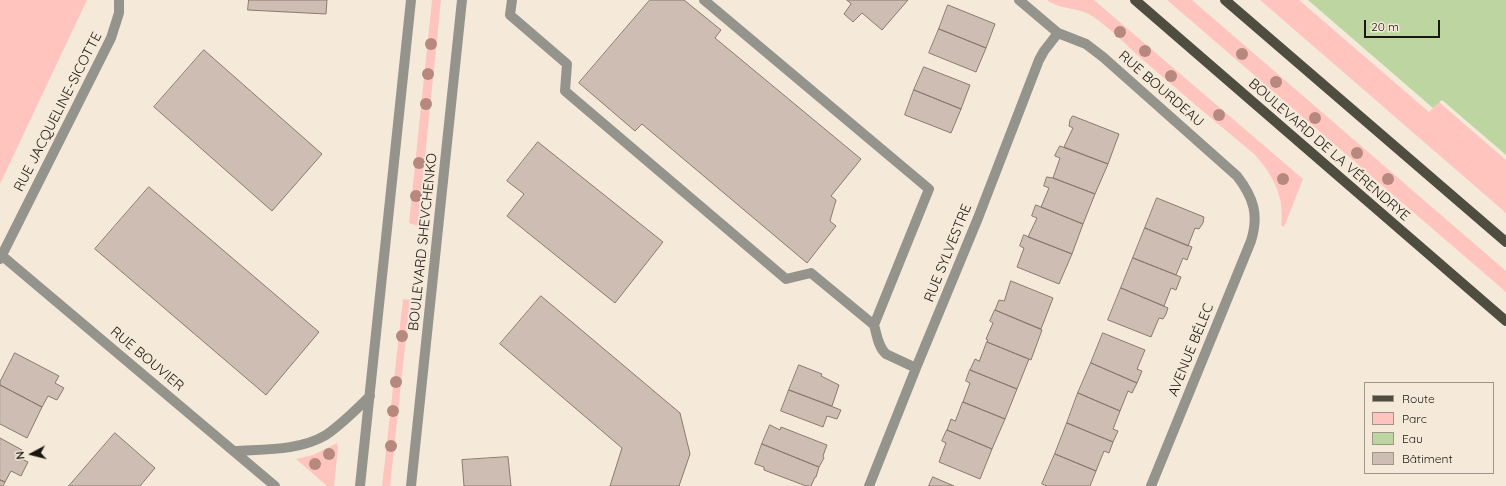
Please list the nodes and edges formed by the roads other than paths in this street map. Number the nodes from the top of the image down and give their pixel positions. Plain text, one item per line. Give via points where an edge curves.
1 (119, 0) edge
2 (411, 0) edge
3 (462, 0) edge
4 (512, 0) edge
5 (704, 0) edge
6 (1019, 0) edge
7 (1135, 0) edge
8 (1225, 0) edge
9 (1058, 33) junction
10 (1255, 225) joint
11 (1506, 242) edge
12 (1, 256) edge
13 (1506, 321) edge
14 (874, 325) junction
15 (916, 368) junction
16 (370, 396) junction
17 (234, 451) junction
18 (275, 486) edge
19 (360, 486) edge
20 (411, 486) edge
21 (869, 486) edge
22 (1151, 486) edge

1 - 12 street, RUE JACQUELINE-SICOTTE via 119,13 111,38
2 - 16 street
3 - 20 street, BOULEVARD SHEVCHENKO
4 - 14 street via 510,15 567,64 565,91 786,279 812,273
5 - 14 street via 929,189
6 - 9 street, RUE BOURDEAU
7 - 13 main road, BOULEVARD DE LA VÉRENDRYE
8 - 11 main road
9 - 10 street, RUE BOURDEAU via 1086,44 1103,56 1237,176 1250,196
9 - 15 street, RUE SYLVESTRE via 1039,60
10 - 22 street, AVENUE BÉLEC via 1251,241
12 - 17 street, RUE BOUVIER
14 - 15 street via 883,351
15 - 21 street, RUE SYLVESTRE
16 - 17 street via 341,424 313,441 295,446
16 - 19 street
17 - 18 street, RUE BOUVIER

